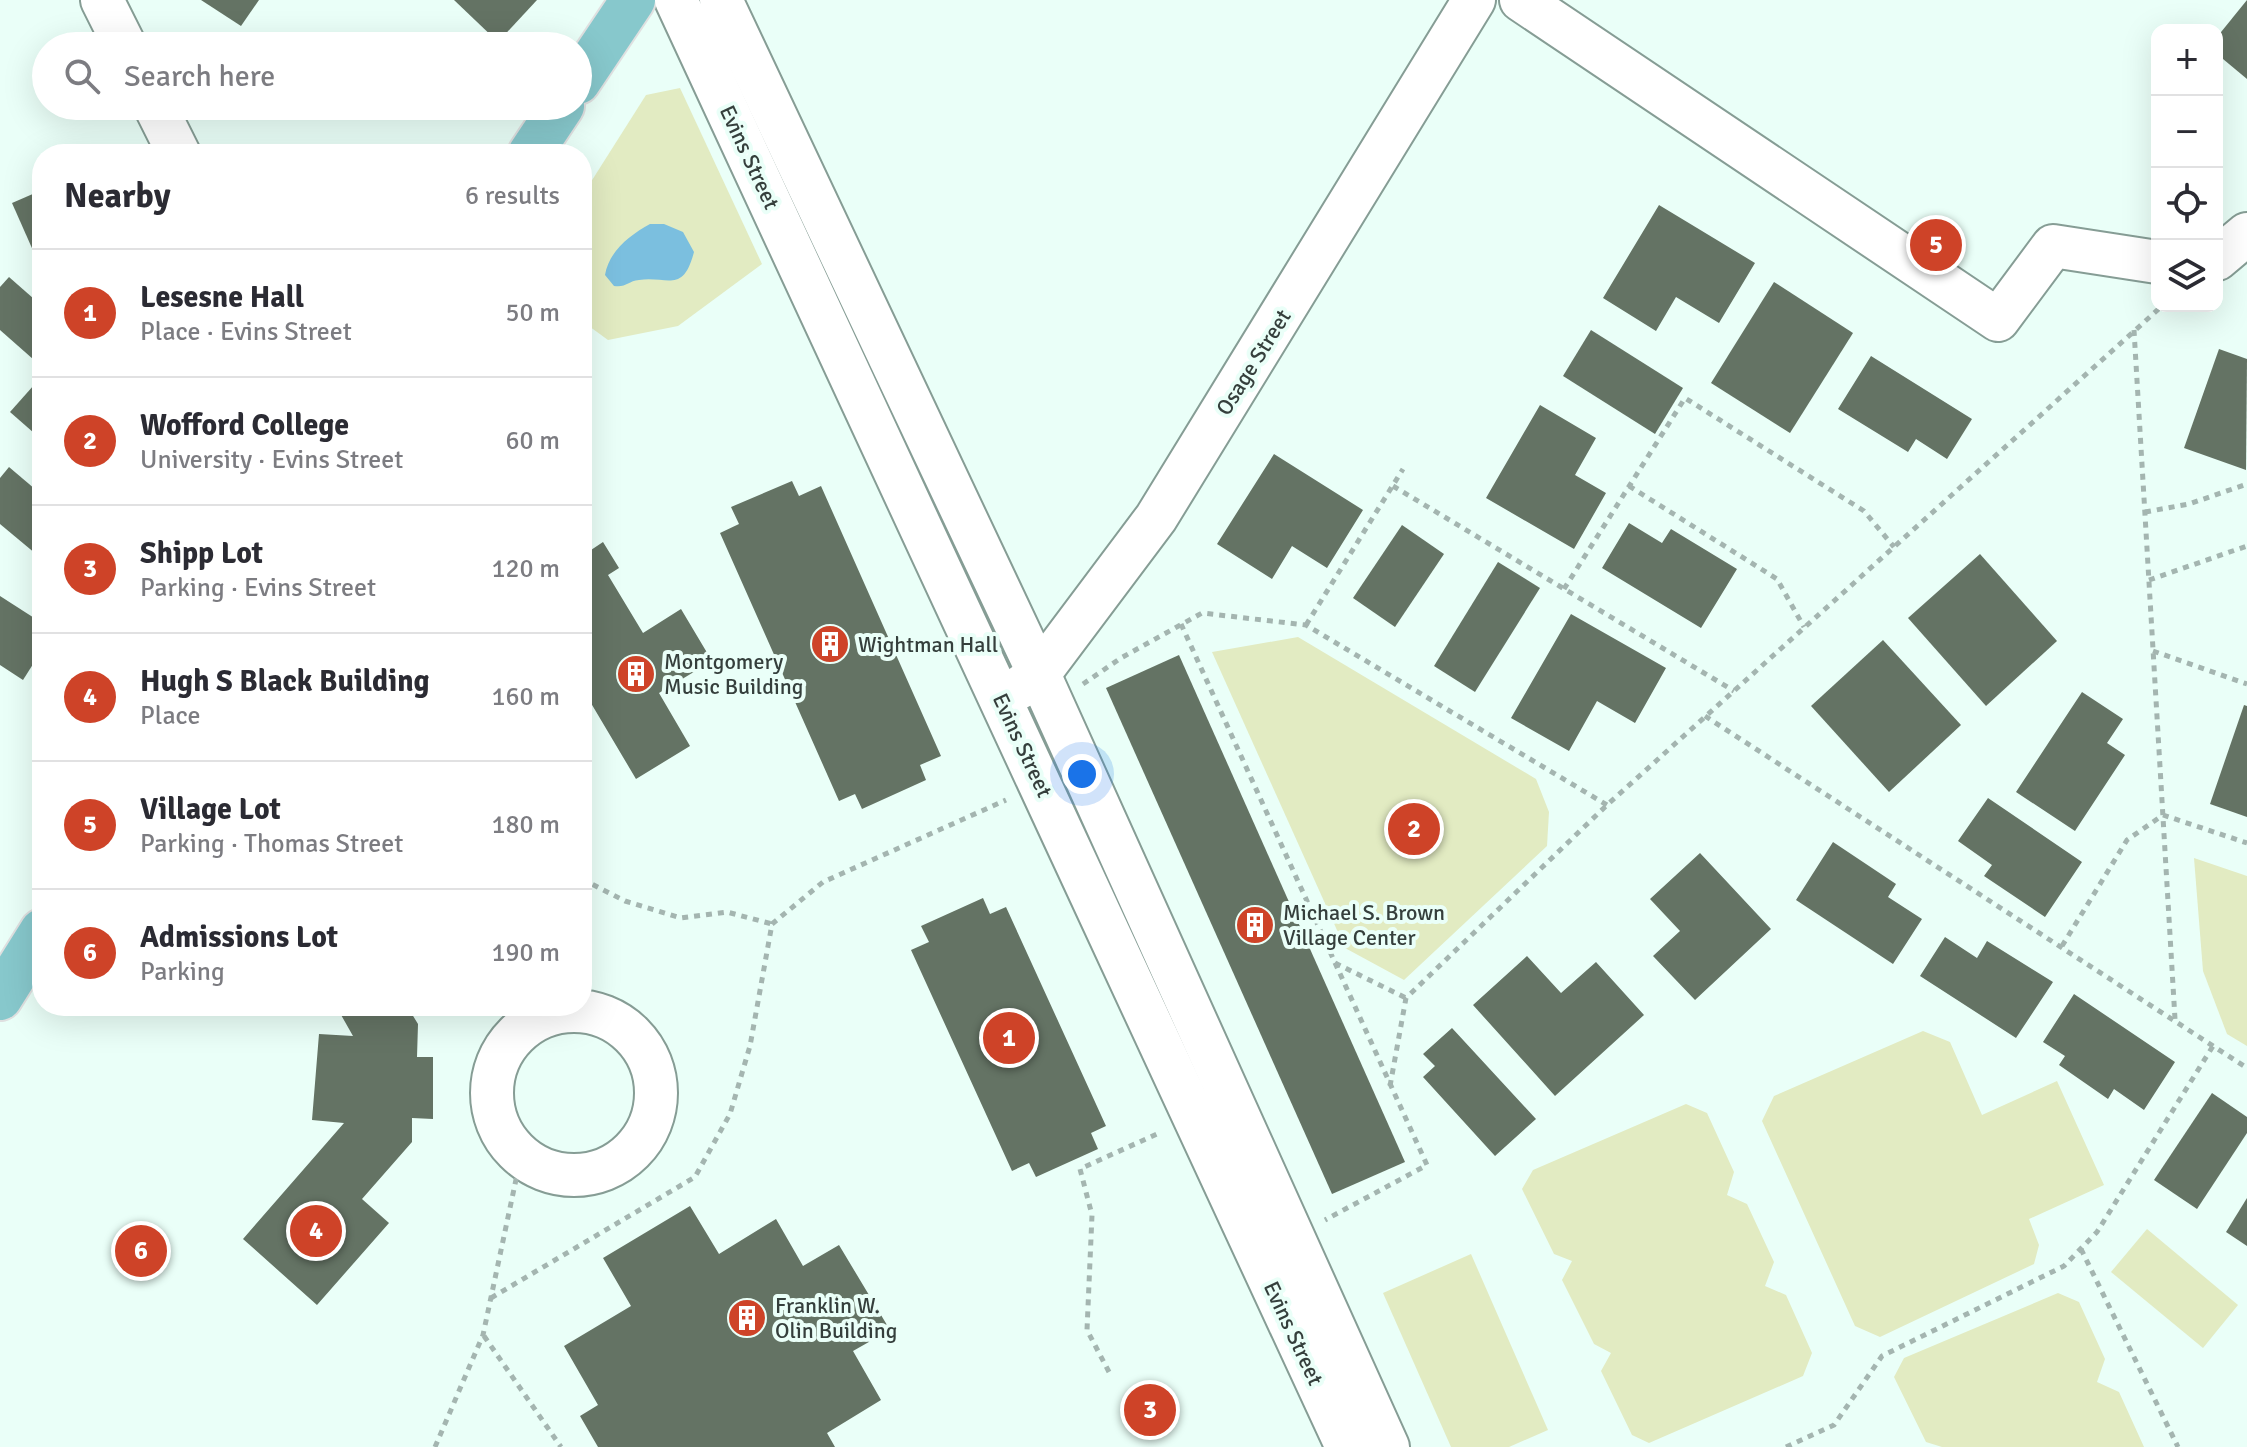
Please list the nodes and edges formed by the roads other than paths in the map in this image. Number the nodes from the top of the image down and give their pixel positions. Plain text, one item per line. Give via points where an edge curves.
1 (102, 0) edge
2 (633, 0) edge
3 (676, 0) edge
4 (721, 0) edge
5 (1474, 0) edge
6 (1521, 0) edge
7 (118, 32) edge
8 (592, 61) edge
9 (162, 120) edge
10 (553, 120) edge
11 (174, 144) edge
12 (537, 144) edge
13 (2247, 234) edge
14 (2223, 254) edge
15 (2151, 261) edge
16 (2223, 273) edge
17 (2247, 279) edge
18 (1046, 689) junction
19 (1002, 700) junction
20 (32, 947) edge
21 (0, 998) edge
22 (592, 1013) edge
23 (530, 1016) edge
24 (1347, 1447) edge
25 (1388, 1447) edge

1 - 7 street
2 - 8 main road
3 - 19 street, Evins Street
4 - 18 street, Evins Street
5 - 18 street, Osage Street
6 - 15 street via 1998,320 2053,246
9 - 11 street
10 - 12 main road
13 - 14 street
16 - 17 street
18 - 19 street, Osage Street
18 - 25 street, Evins Street
19 - 24 street, Evins Street
20 - 21 main road
22 - 23 street via 627,1029 648,1054 656,1086 653,1117 637,1146 612,1166 581,1175 549,1172 521,1156 501,1131 492,1099 495,1067

